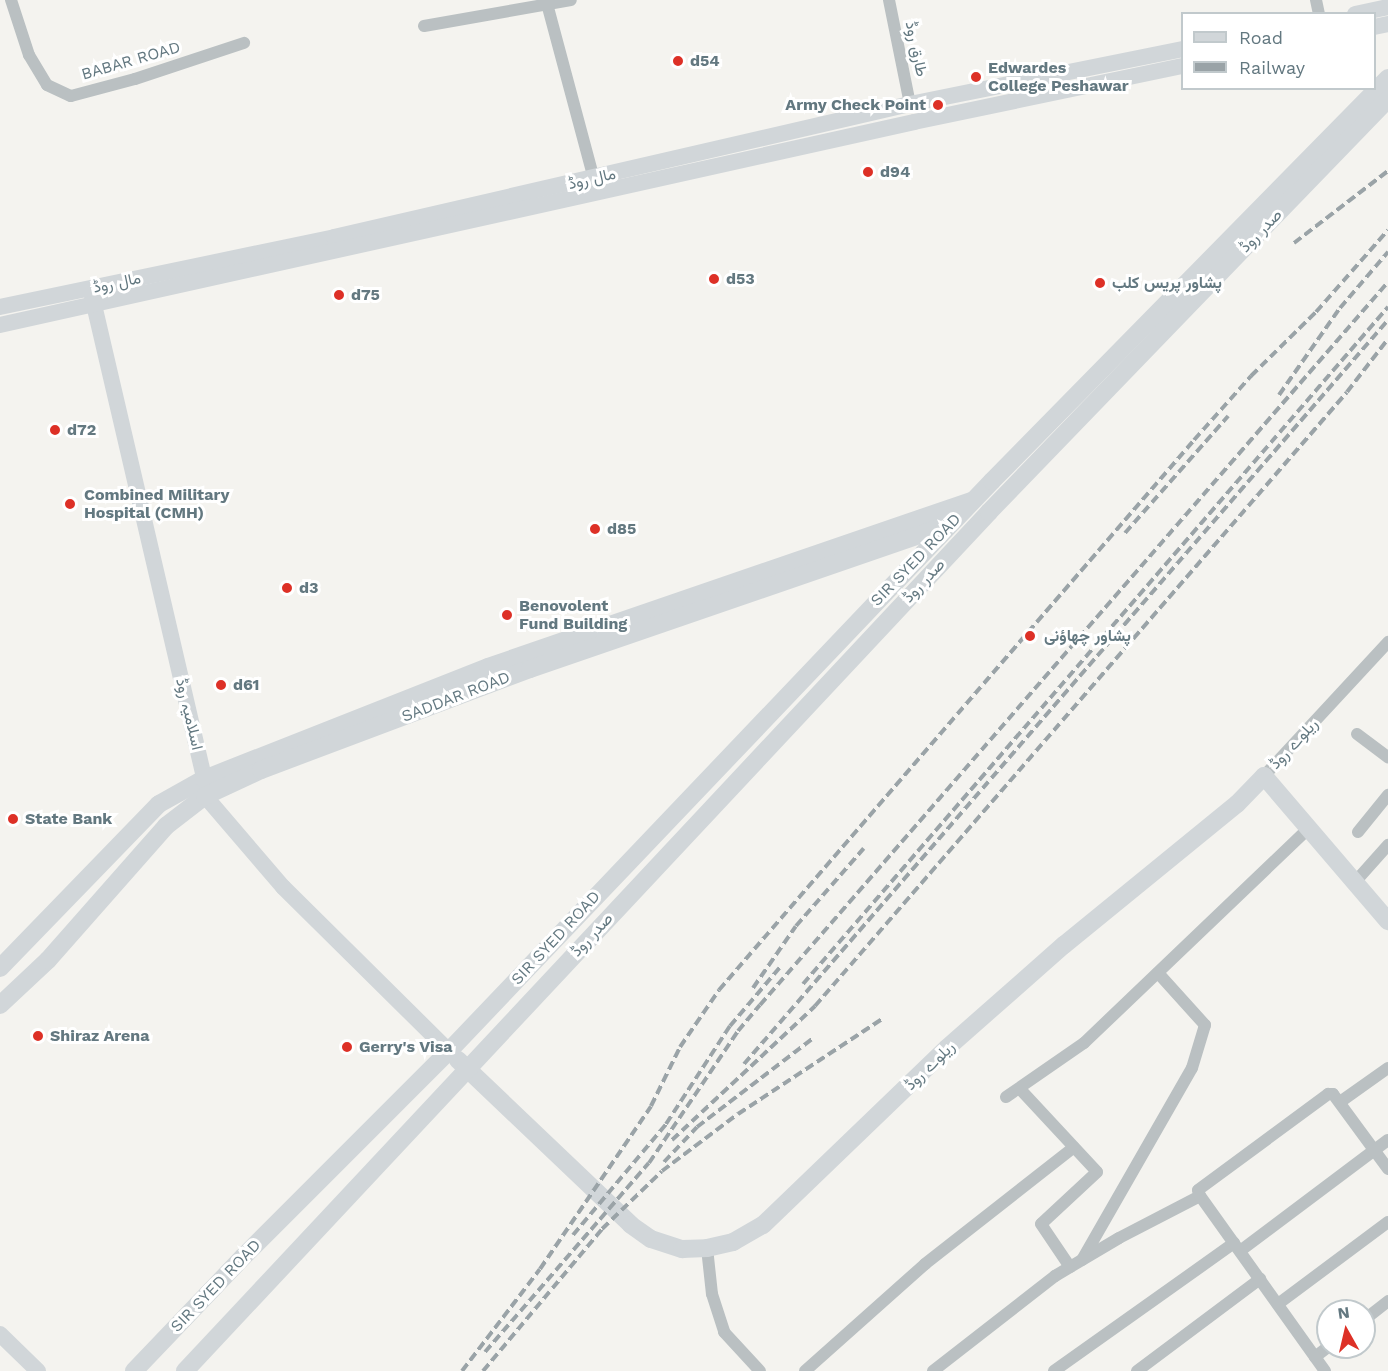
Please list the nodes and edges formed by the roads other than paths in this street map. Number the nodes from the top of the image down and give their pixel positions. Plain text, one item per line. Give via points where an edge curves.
1 (11, 0) edge
2 (571, 0) edge
3 (888, 0) edge
4 (546, 2) edge
5 (1388, 7) edge
6 (1364, 12) edge
7 (424, 26) dead end
8 (244, 43) dead end
9 (1181, 49) edge
10 (1181, 66) edge
11 (1388, 78) edge
12 (1388, 99) edge
13 (910, 104) junction
14 (914, 122) junction
15 (594, 179) junction
16 (336, 244) junction
17 (92, 297) junction
18 (0, 307) edge
19 (0, 325) edge
20 (973, 500) junction
21 (989, 512) junction
22 (952, 523) junction
23 (854, 548) junction
24 (1388, 642) edge
25 (1357, 734) dead end
26 (1388, 758) edge
27 (1264, 776) junction
28 (205, 788) junction
29 (1388, 795) edge
30 (1309, 828) junction
31 (1358, 832) dead end
32 (1388, 844) edge
33 (1355, 882) junction
34 (1388, 921) edge
35 (0, 968) edge
36 (1158, 973) junction
37 (0, 1005) edge
38 (449, 1051) junction
39 (1388, 1068) edge
40 (466, 1069) junction
41 (1020, 1089) junction
42 (1006, 1097) dead end
43 (1340, 1102) junction
44 (1388, 1140) edge
45 (1074, 1148) junction
46 (1374, 1150) junction
47 (1388, 1169) edge
48 (1200, 1196) junction
49 (1388, 1222) edge
50 (1237, 1247) junction
51 (707, 1248) junction
52 (1082, 1260) junction
53 (1070, 1267) junction
54 (1260, 1279) junction
55 (1388, 1301) edge
56 (1278, 1304) junction
57 (1376, 1310) edge
58 (0, 1334) edge
59 (1315, 1357) joint
60 (38, 1371) edge
61 (134, 1371) edge
62 (185, 1371) edge
63 (760, 1371) edge
64 (805, 1371) edge
65 (933, 1371) edge
66 (1054, 1371) edge
67 (1137, 1371) edge
68 (1325, 1371) edge

1 - 8 street, BABAR ROAD via 29,55 47,85 71,96
2 - 4 street
3 - 13 street, طارق روڈ
4 - 7 street
4 - 15 street
5 - 6 main road
9 - 13 main road, مال روڈ
10 - 14 main road, مال روڈ
11 - 20 main road, صدر روڈ
12 - 21 main road, صدر روڈ
13 - 14 main road
13 - 15 main road, مال روڈ
14 - 16 main road, مال روڈ
15 - 16 main road, مال روڈ
16 - 17 main road, مال روڈ
17 - 18 main road, مال روڈ
17 - 19 main road, مال روڈ
17 - 28 main road, اسلامیہ روڈ
20 - 22 main road, SIR SYED ROAD
20 - 23 main road, SADDAR ROAD
21 - 22 main road, SADDAR ROAD
21 - 40 main road, صدر روڈ
22 - 23 main road, SADDAR ROAD
22 - 38 main road, SIR SYED ROAD
23 - 28 main road, SADDAR ROAD via 488,667
24 - 27 street, ریلوے روڈ
25 - 26 street
27 - 30 main road
27 - 51 main road, ریلوے روڈ via 1221,818 1064,945 947,1048 763,1225 733,1242
28 - 35 main road, SADDAR ROAD via 159,804
28 - 37 main road, SADDAR ROAD via 166,826 48,960
28 - 38 main road, اسلامیہ روڈ via 283,887
29 - 31 street
30 - 33 main road
30 - 36 street
32 - 33 street
33 - 34 main road
36 - 41 street via 1084,1043
36 - 52 street via 1205,1025 1192,1068
38 - 40 main road, ریلوے روڈ
38 - 61 main road, SIR SYED ROAD
39 - 43 street
40 - 51 main road, ریلوے روڈ via 631,1225 651,1239 682,1249
40 - 62 main road, صدر روڈ
41 - 42 street
41 - 45 street
43 - 46 street
43 - 48 street via 1333,1094 1328,1095 1202,1185 1198,1190
44 - 46 street
45 - 53 street via 1097,1172 1041,1224
45 - 64 street via 925,1264
46 - 47 street
46 - 50 street
48 - 50 street
48 - 52 street
49 - 56 street
50 - 54 street
50 - 66 street
51 - 63 street via 712,1294 724,1332
52 - 53 street
53 - 65 street
54 - 56 street
54 - 67 street
55 - 57 street
56 - 59 street
58 - 60 main road
59 - 68 street

